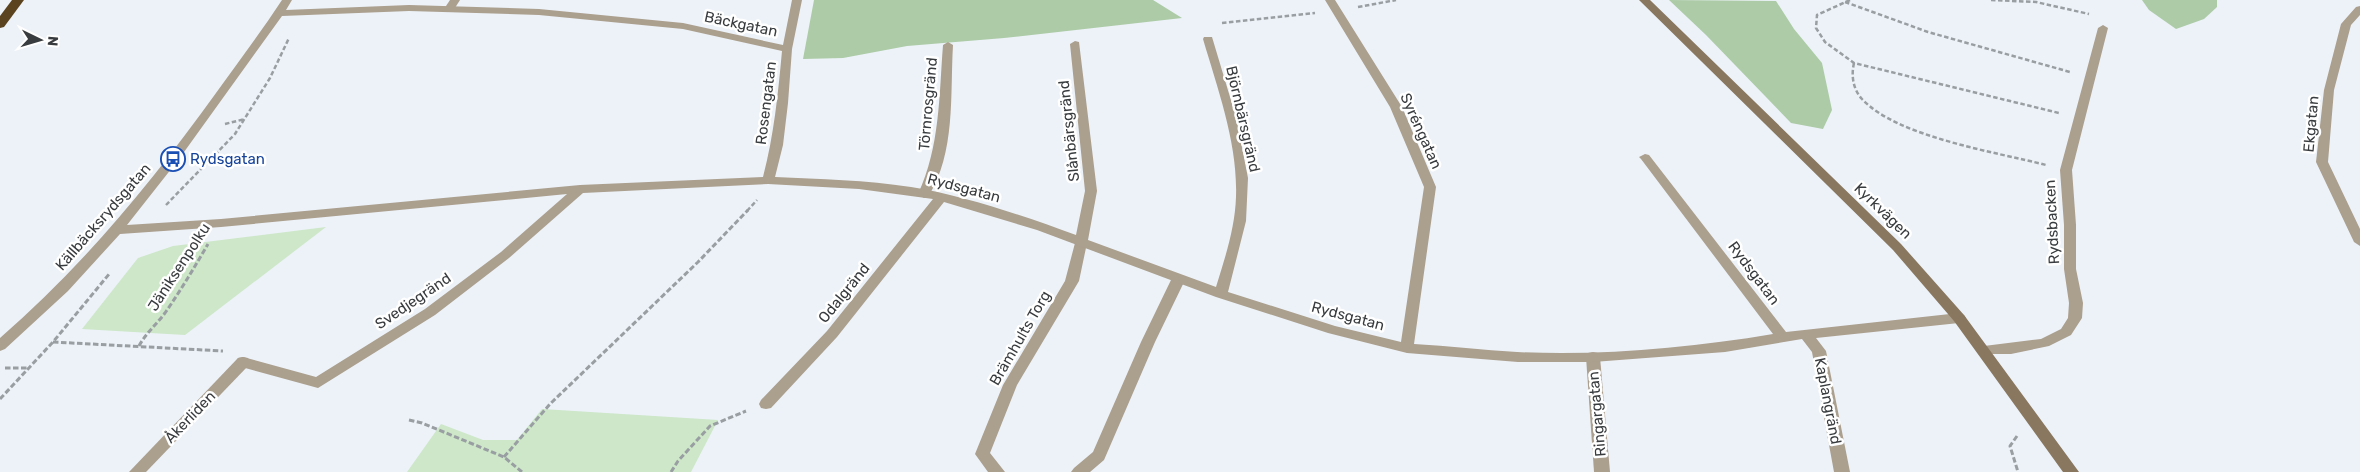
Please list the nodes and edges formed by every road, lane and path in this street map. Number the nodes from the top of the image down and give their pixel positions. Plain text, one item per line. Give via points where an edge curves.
1 (18, 0) edge
2 (287, 0) edge
3 (797, 0) edge
4 (1396, 0) edge
5 (1644, 0) edge
6 (1850, 0) edge
7 (1991, 0) edge
8 (1845, 2) junction
9 (452, 4) edge
10 (1333, 5) edge
11 (2360, 8) edge
12 (279, 13) junction
13 (0, 24) edge
14 (2103, 28) joint
15 (1208, 39) joint
16 (1075, 44) dead end
17 (948, 45) dead end
18 (788, 49) junction
19 (1854, 63) junction
20 (2090, 78) junction
21 (2079, 118) junction
22 (246, 119) dead end
23 (220, 126) dead end
24 (209, 152) dead end
25 (217, 153) dead end
26 (1644, 157) dead end
27 (2066, 170) junction
28 (768, 180) junction
29 (580, 189) junction
30 (924, 194) junction
31 (941, 197) junction
32 (221, 223) junction
33 (116, 230) junction
34 (2360, 242) edge
35 (1081, 243) junction
36 (1178, 280) junction
37 (1221, 294) junction
38 (1959, 318) junction
39 (1805, 334) junction
40 (1783, 338) junction
41 (52, 342) dead end
42 (0, 346) edge
43 (139, 346) junction
44 (1407, 348) junction
45 (1984, 351) junction
46 (1592, 357) junction
47 (243, 362) junction
48 (0, 368) edge
49 (30, 368) dead end
50 (766, 404) joint
51 (409, 420) dead end
52 (2036, 425) junction
53 (504, 457) junction
54 (137, 472) edge
55 (522, 472) edge
56 (671, 472) edge
57 (997, 472) edge
58 (1078, 472) edge
59 (1602, 472) edge
60 (1842, 472) edge
61 (2018, 472) edge
62 (2071, 472) edge

1 - 13 highway
2 - 12 street, Källbäcksrydsgatan
3 - 18 street, Rosengatan
4 - 10 path
5 - 38 street, Kyrkvägen via 1898,247
6 - 8 path
7 - 14 path via 2036,2 2078,10 2090,14
8 - 19 path via 1816,15 1816,28 1825,42
8 - 20 path via 1898,22
9 - 12 street, Bäckgatan
9 - 18 street, Bäckgatan via 683,26
10 - 15 path via 1201,26
10 - 44 street, Syréngatan via 1396,107 1430,187
11 - 34 street, Ekgatan via 2346,24 2329,90 2322,162
12 - 33 street, Källbäcksrydsgatan via 203,120
14 - 20 street, Rydsbacken
15 - 37 street, Björnbärsgränd via 1240,164 1242,197
16 - 35 street, Slånbärsgränd via 1091,191
17 - 30 street, Törnrosgränd via 938,160
18 - 28 street, Rosengatan via 783,103
19 - 21 path via 2008,98
19 - 27 path via 1854,85 1863,100 1904,126
20 - 21 street, Rydsbacken
21 - 27 street, Rydsbacken
22 - 23 path
24 - 25 path
26 - 40 street, Rydsgatan
27 - 45 street, Rydsbacken via 2075,318 2066,332 2044,343
28 - 29 street, Rydsgatan
28 - 30 street, Rydsgatan via 859,185
28 - 53 path via 755,203 550,404
29 - 32 street, Rydsgatan
29 - 47 street, Svedjegränd via 505,255 430,312 318,383
30 - 31 street, Rydsgatan
31 - 35 street, Rydsgatan via 1041,227
31 - 50 street, Odalgränd via 832,334
32 - 33 street, Rydsgatan
32 - 43 path, Jäniksenpolku via 184,286
33 - 42 street, Källbäcksrydsgatan via 72,279
35 - 36 street, Rydsgatan
35 - 57 street, Brämhults Torg via 1072,281 1010,385 982,454
36 - 37 street, Rydsgatan
36 - 58 street via 1099,456
37 - 44 street, Rydsgatan via 1333,330
38 - 39 street, Rydsgatan
38 - 45 street, Kyrkvägen
39 - 40 street, Rydsgatan
39 - 60 street, Kaplangränd via 1819,351
40 - 46 street, Rydsgatan via 1725,348
41 - 43 path
43 - 47 path via 221,350
44 - 46 street, Rydsgatan via 1518,357
45 - 52 street, Kyrkvägen
46 - 59 street, Ringargatan
47 - 54 street, Åkerliden
48 - 49 path
50 - 56 path via 710,426
51 - 53 path
52 - 61 path via 2015,438 2010,446
52 - 62 street, Kyrkvägen
53 - 55 path

